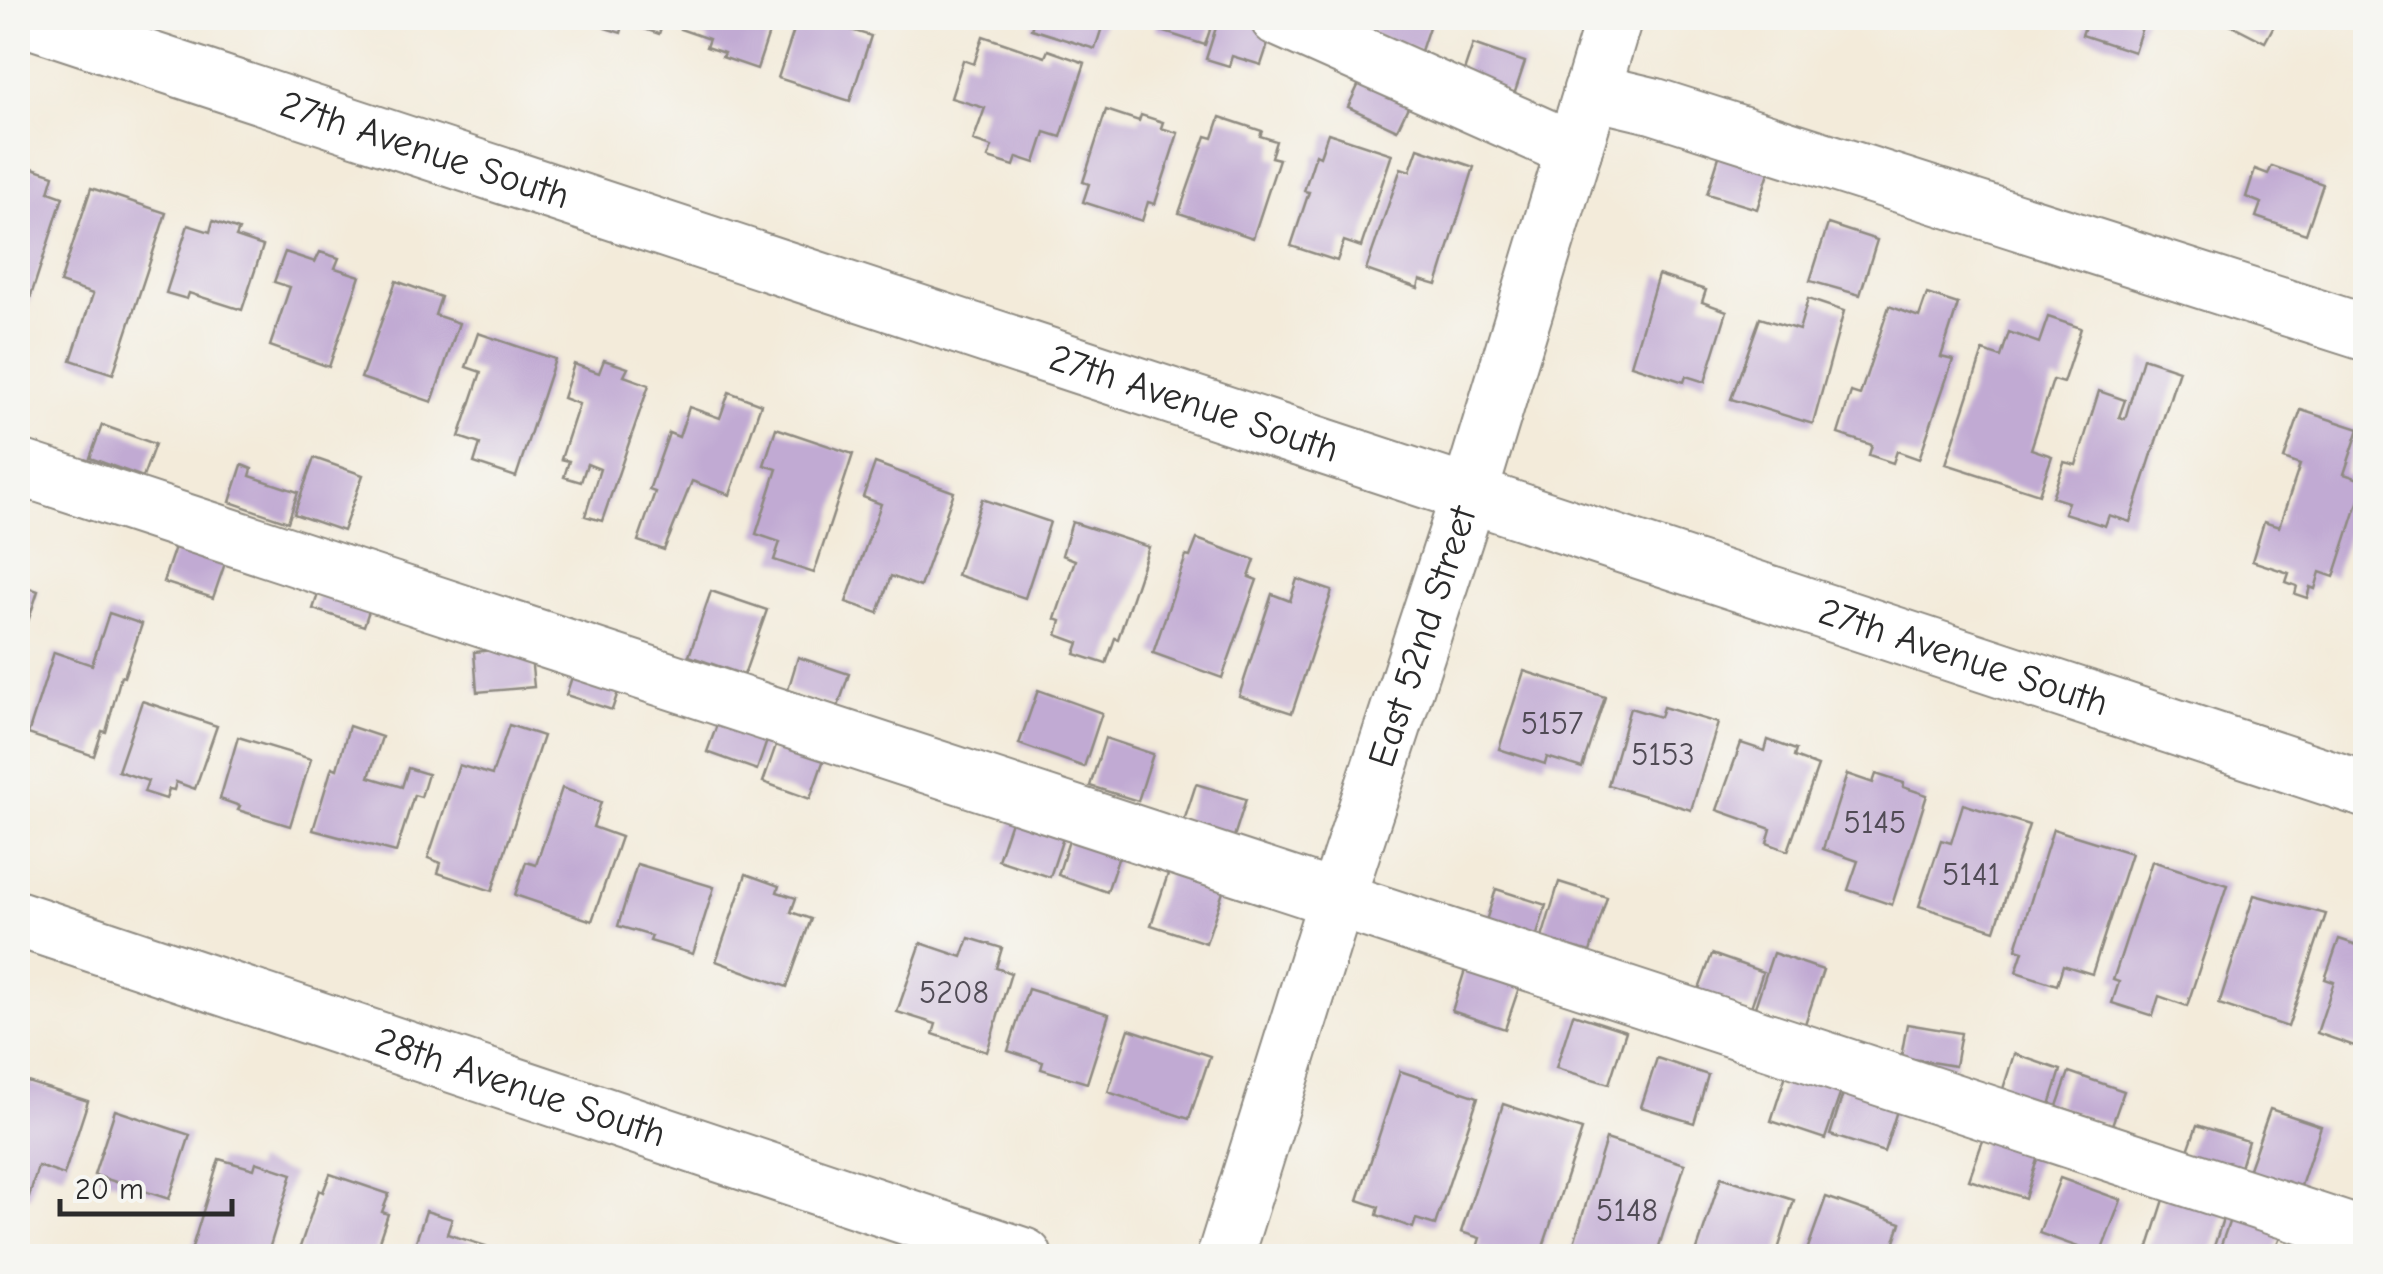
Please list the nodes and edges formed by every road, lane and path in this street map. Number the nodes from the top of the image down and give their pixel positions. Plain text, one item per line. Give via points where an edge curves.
1 (24, 18) edge
2 (1278, 18) edge
3 (1614, 18) edge
4 (1591, 91) junction
5 (1574, 150) junction
6 (2366, 332) edge
7 (18, 467) edge
8 (1470, 495) junction
9 (2366, 790) edge
10 (1336, 901) junction
11 (18, 918) edge
12 (2366, 1236) edge
13 (1024, 1256) edge
14 (1225, 1256) edge

1 - 8 street, 27th Avenue South
2 - 5 street
3 - 4 street, East 52nd Street
4 - 5 street, East 52nd Street
4 - 6 street
5 - 8 street, East 52nd Street
7 - 10 street
8 - 9 street, 27th Avenue South
8 - 10 street, East 52nd Street
10 - 12 street
10 - 14 street, East 52nd Street
11 - 13 street, 28th Avenue South

